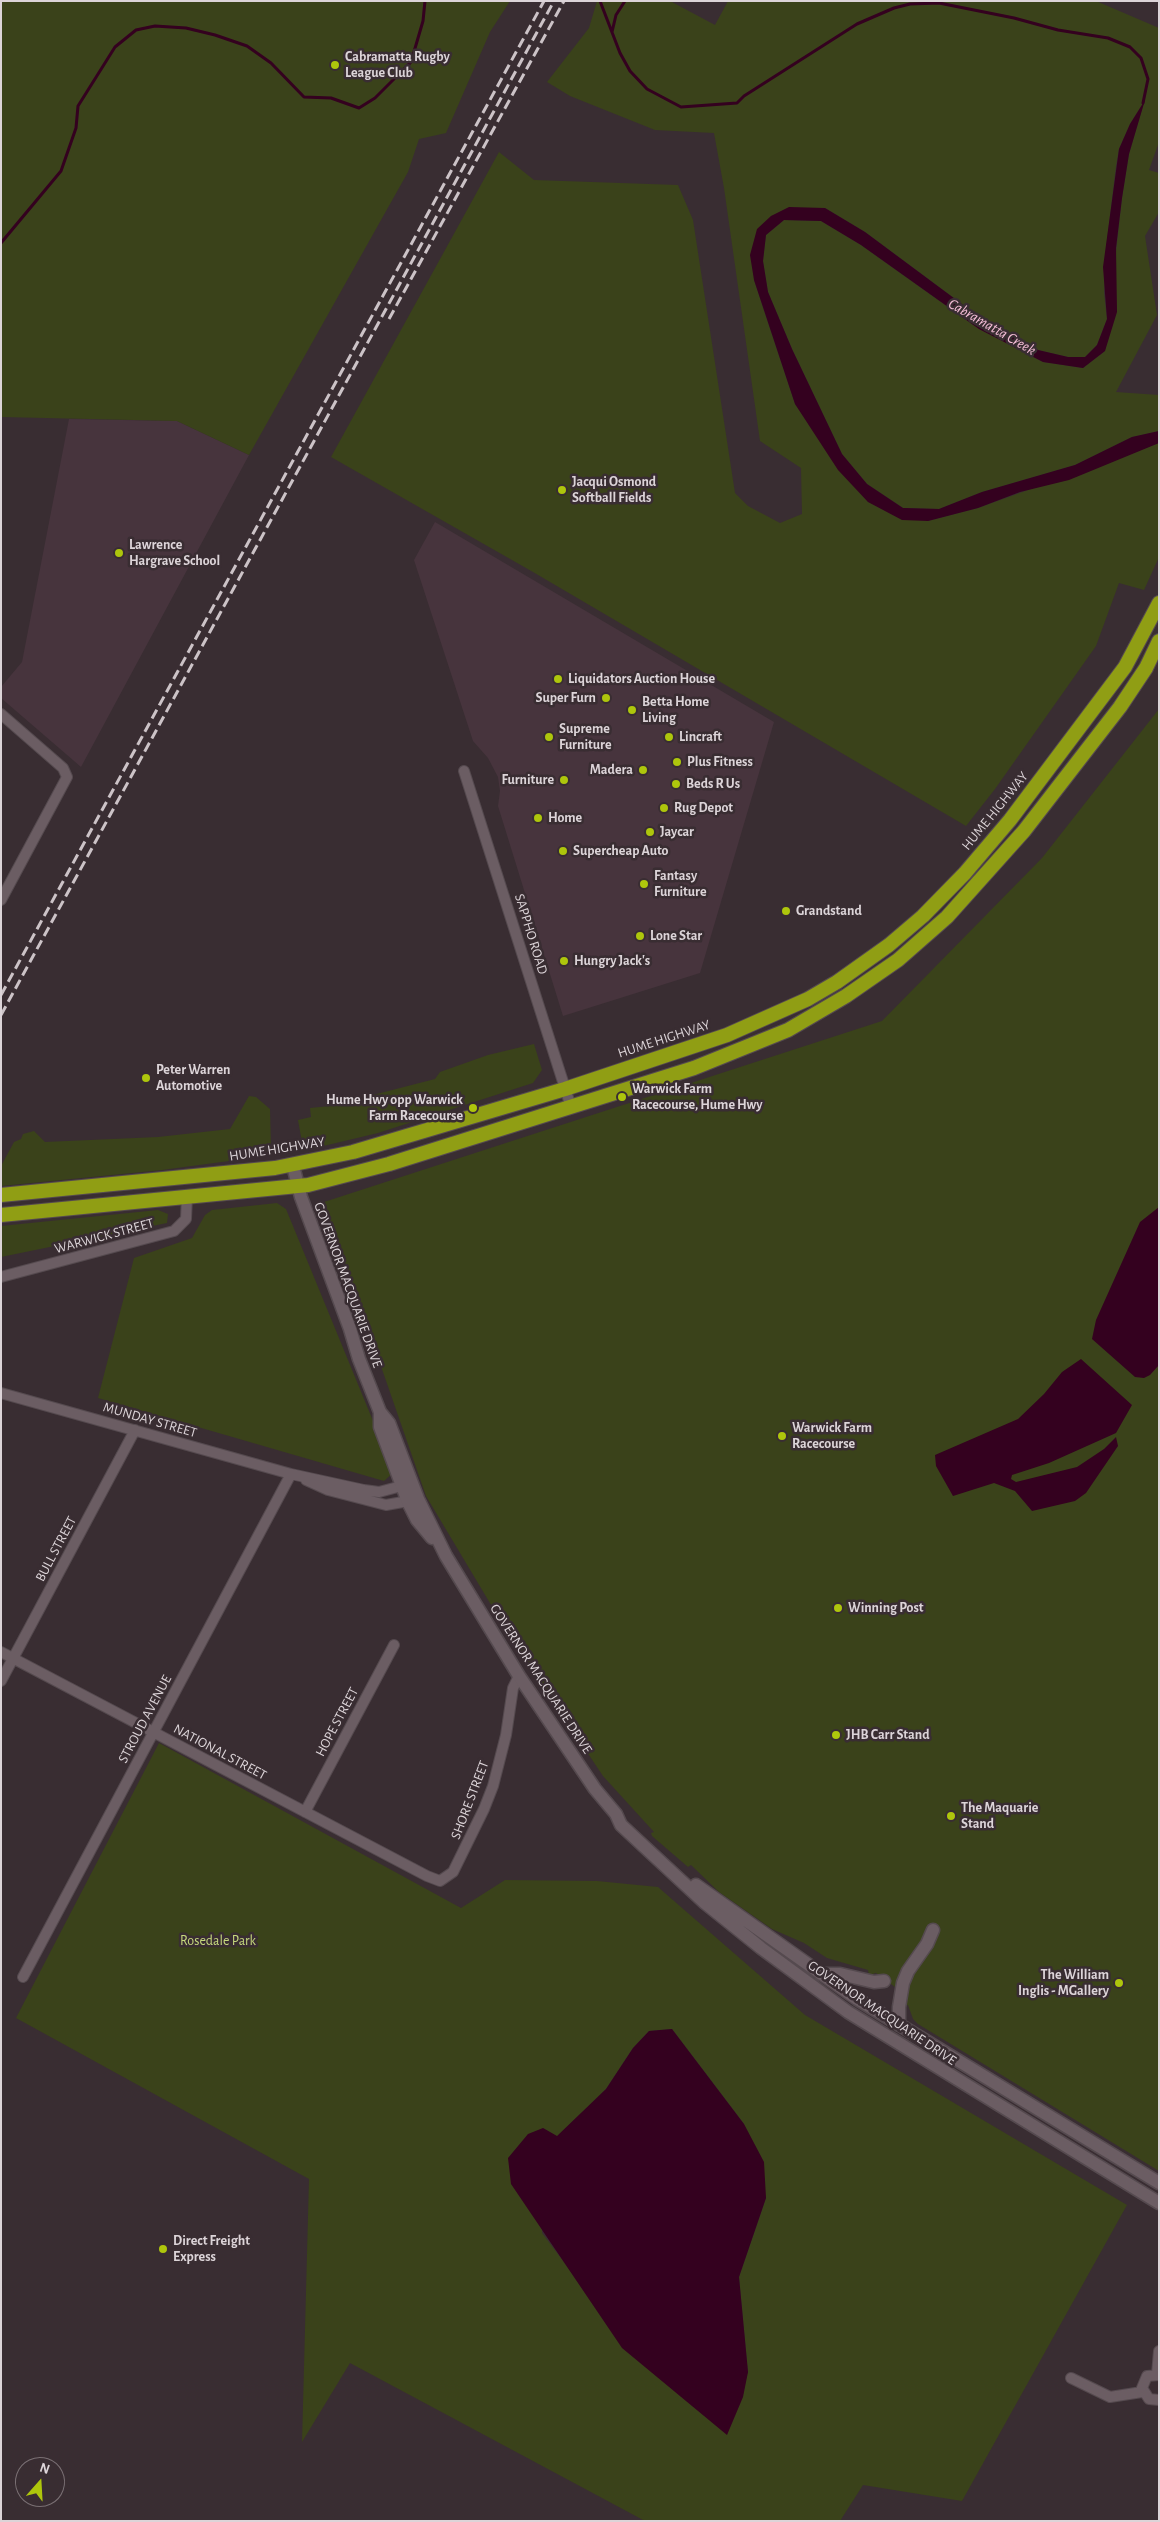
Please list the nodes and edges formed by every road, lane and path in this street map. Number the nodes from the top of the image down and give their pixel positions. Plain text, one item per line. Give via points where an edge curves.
1 (1159, 603) edge
2 (1159, 641) edge
3 (1, 714) edge
4 (464, 771) dead end
5 (1010, 820) junction
6 (1024, 830) junction
7 (5, 884) edge
8 (1, 900) edge
9 (565, 1089) junction
10 (571, 1106) junction
11 (293, 1166) junction
12 (298, 1187) junction
13 (1, 1195) edge
14 (186, 1196) junction
15 (1, 1214) edge
16 (1, 1277) edge
17 (1, 1393) edge
18 (135, 1430) junction
19 (291, 1474) junction
20 (407, 1485) junction
21 (413, 1500) junction
22 (394, 1645) dead end
23 (1, 1652) edge
24 (13, 1658) junction
25 (518, 1676) junction
26 (1, 1681) edge
27 (154, 1733) junction
28 (305, 1812) junction
29 (616, 1814) junction
30 (427, 1876) joint
31 (933, 1930) dead end
32 (820, 1974) junction
33 (23, 1977) dead end
34 (884, 1981) dead end
35 (899, 2025) junction
36 (1159, 2183) edge
37 (1159, 2203) edge
38 (1159, 2351) edge
39 (1158, 2374) edge
40 (1071, 2378) dead end
41 (1142, 2392) junction
42 (1159, 2400) edge

1 - 5 highway, HUME HIGHWAY via 1125,667
2 - 6 highway via 1120,707
3 - 7 street via 64,768 66,779
4 - 9 street, SAPPHO ROAD
5 - 6 highway
5 - 9 highway, HUME HIGHWAY via 923,916 889,945 836,982 770,1018 727,1035
6 - 10 highway via 940,923 898,960 812,1017 728,1056
7 - 8 street
9 - 10 street, SAPPHO ROAD
9 - 11 highway, HUME HIGHWAY via 353,1152
10 - 12 highway via 388,1164
11 - 12 main road, GOVERNOR MACQUARIE DRIVE
11 - 13 highway, HUME HIGHWAY
12 - 14 highway
12 - 20 main road, GOVERNOR MACQUARIE DRIVE via 380,1412 389,1423
14 - 15 highway
14 - 16 street, WARWICK STREET via 186,1219 174,1231
17 - 18 street, MUNDAY STREET
18 - 19 street, MUNDAY STREET
18 - 24 street, BULL STREET
19 - 20 street, MUNDAY STREET via 379,1492
19 - 21 street, MUNDAY STREET via 328,1490 386,1506
19 - 27 street, STROUD AVENUE
20 - 21 main road, GOVERNOR MACQUARIE DRIVE
21 - 25 main road, GOVERNOR MACQUARIE DRIVE
22 - 28 street, HOPE STREET
23 - 24 street, NATIONAL STREET
24 - 26 street, BULL STREET
24 - 27 street, NATIONAL STREET
25 - 29 main road, GOVERNOR MACQUARIE DRIVE via 595,1789
25 - 30 street, SHORE STREET via 493,1786 467,1848 453,1872 440,1881
27 - 28 street, NATIONAL STREET
27 - 33 street, STROUD AVENUE
28 - 30 street, NATIONAL STREET
29 - 32 main road, GOVERNOR MACQUARIE DRIVE via 694,1884
29 - 37 main road, GOVERNOR MACQUARIE DRIVE via 621,1825 705,1904 848,2012
31 - 35 main road via 903,1984
32 - 34 main road
32 - 35 main road, GOVERNOR MACQUARIE DRIVE
35 - 36 main road, GOVERNOR MACQUARIE DRIVE
38 - 39 street
39 - 41 street via 1144,2379
40 - 41 street via 1110,2397
41 - 42 street via 1148,2399

